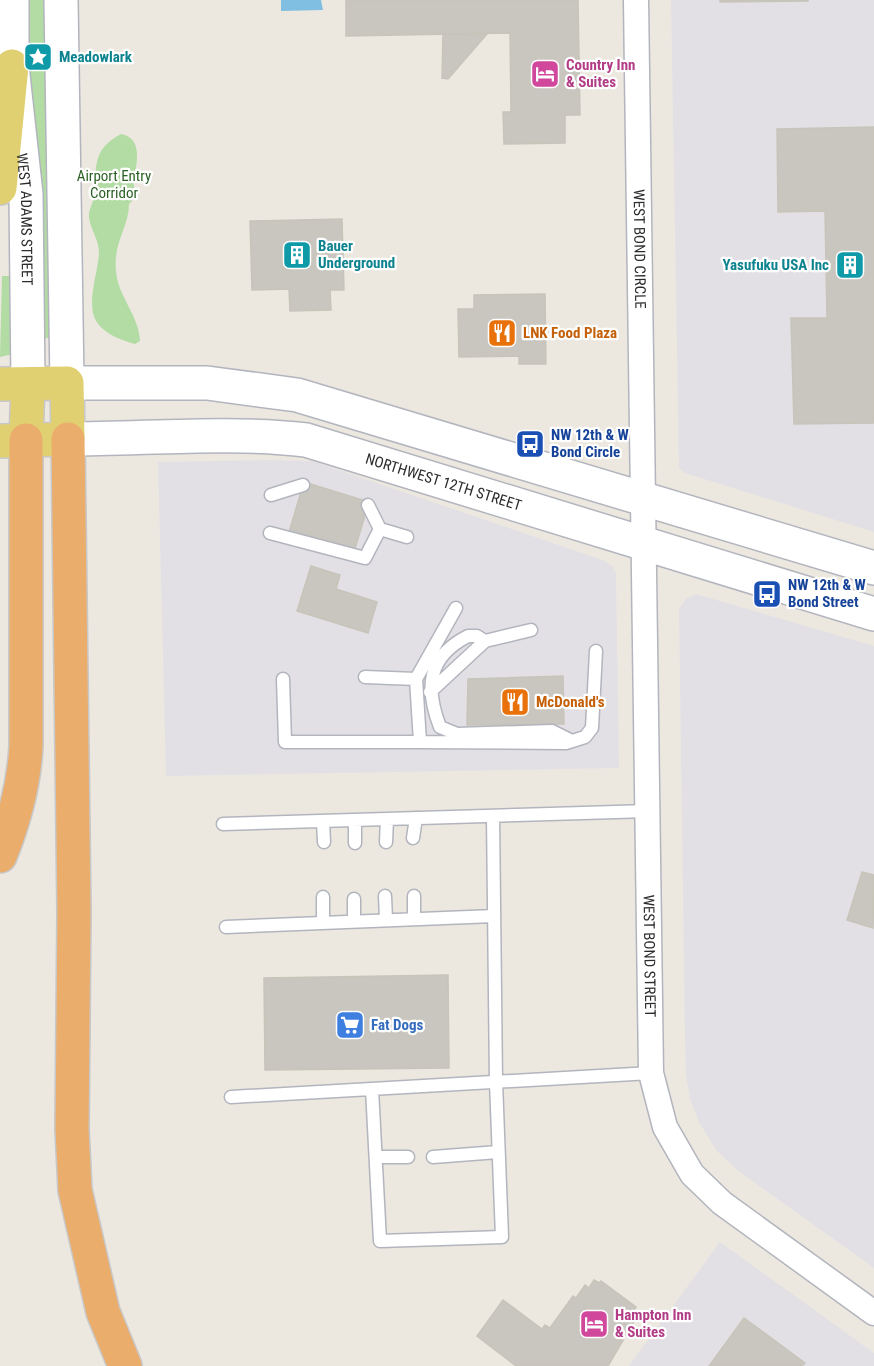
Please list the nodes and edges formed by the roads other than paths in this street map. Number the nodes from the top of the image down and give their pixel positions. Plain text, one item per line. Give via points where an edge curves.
1 (12, 0) edge
2 (61, 0) edge
3 (636, 0) edge
4 (12, 66) junction
5 (0, 188) edge
6 (67, 383) junction
7 (14, 384) edge
8 (68, 439) junction
9 (13, 441) edge
10 (303, 485) dead end
11 (271, 495) dead end
12 (644, 498) junction
13 (368, 505) dead end
14 (380, 529) junction
15 (270, 533) dead end
16 (407, 537) dead end
17 (645, 543) junction
18 (874, 568) edge
19 (456, 608) dead end
20 (874, 614) edge
21 (531, 630) dead end
22 (485, 641) junction
23 (596, 651) dead end
24 (365, 677) dead end
25 (283, 679) dead end
26 (416, 679) junction
27 (430, 692) junction
28 (572, 741) junction
29 (420, 742) junction
30 (649, 811) junction
31 (493, 816) junction
32 (416, 818) junction
33 (387, 819) junction
34 (355, 820) junction
35 (323, 821) junction
36 (223, 824) dead end
37 (413, 838) dead end
38 (386, 842) dead end
39 (324, 843) dead end
40 (355, 843) dead end
41 (0, 856) edge
42 (385, 896) dead end
43 (414, 896) dead end
44 (323, 897) dead end
45 (354, 899) dead end
46 (494, 916) junction
47 (414, 919) junction
48 (386, 920) junction
49 (354, 921) junction
50 (323, 922) junction
51 (226, 927) dead end
52 (651, 1073) junction
53 (496, 1082) junction
54 (372, 1089) junction
55 (231, 1097) dead end
56 (498, 1152) junction
57 (376, 1157) junction
58 (408, 1157) dead end
59 (433, 1157) dead end
60 (874, 1313) edge
61 (125, 1366) edge

1 - 4 main road, WEST ADAMS STREET
2 - 6 main road
3 - 12 street, WEST BOND CIRCLE via 637,254
4 - 5 main road
4 - 7 main road, WEST ADAMS STREET via 26,194
6 - 7 main road
6 - 8 main road
6 - 12 main road via 207,383 297,395
7 - 9 main road, WEST ADAMS STREET
8 - 9 main road, NORTHWEST 12TH STREET
8 - 17 main road, NORTHWEST 12TH STREET via 218,435 306,440
8 - 61 highway via 75,1190 103,1312
9 - 41 highway via 26,746 24,782
10 - 11 lane
12 - 17 street, WEST BOND STREET
12 - 18 main road
13 - 14 lane
14 - 15 lane via 365,558
14 - 16 lane
17 - 20 main road, NORTHWEST 12TH STREET
17 - 30 street, WEST BOND STREET
19 - 26 lane
21 - 22 lane
22 - 27 lane
22 - 27 lane via 468,636 444,653 434,668
23 - 28 lane via 592,728 585,738
24 - 26 lane
25 - 29 lane via 285,742
26 - 29 lane
27 - 28 lane via 440,727 447,731 552,731
28 - 29 lane
30 - 31 lane
30 - 52 street, WEST BOND STREET
31 - 32 lane
31 - 46 lane
32 - 33 lane
32 - 37 lane
33 - 34 lane
33 - 38 lane
34 - 35 lane
34 - 40 lane
35 - 36 lane
35 - 39 lane
42 - 48 lane
43 - 47 lane
44 - 50 lane
45 - 49 lane
46 - 47 lane
46 - 53 lane
47 - 48 lane
48 - 49 lane
49 - 50 lane
50 - 51 lane
52 - 53 lane
52 - 60 street, WEST BOND STREET via 665,1127 692,1174 722,1203
53 - 54 lane
53 - 56 lane
54 - 55 lane
54 - 57 lane
56 - 57 lane via 501,1237 381,1241
56 - 59 lane
57 - 58 lane

